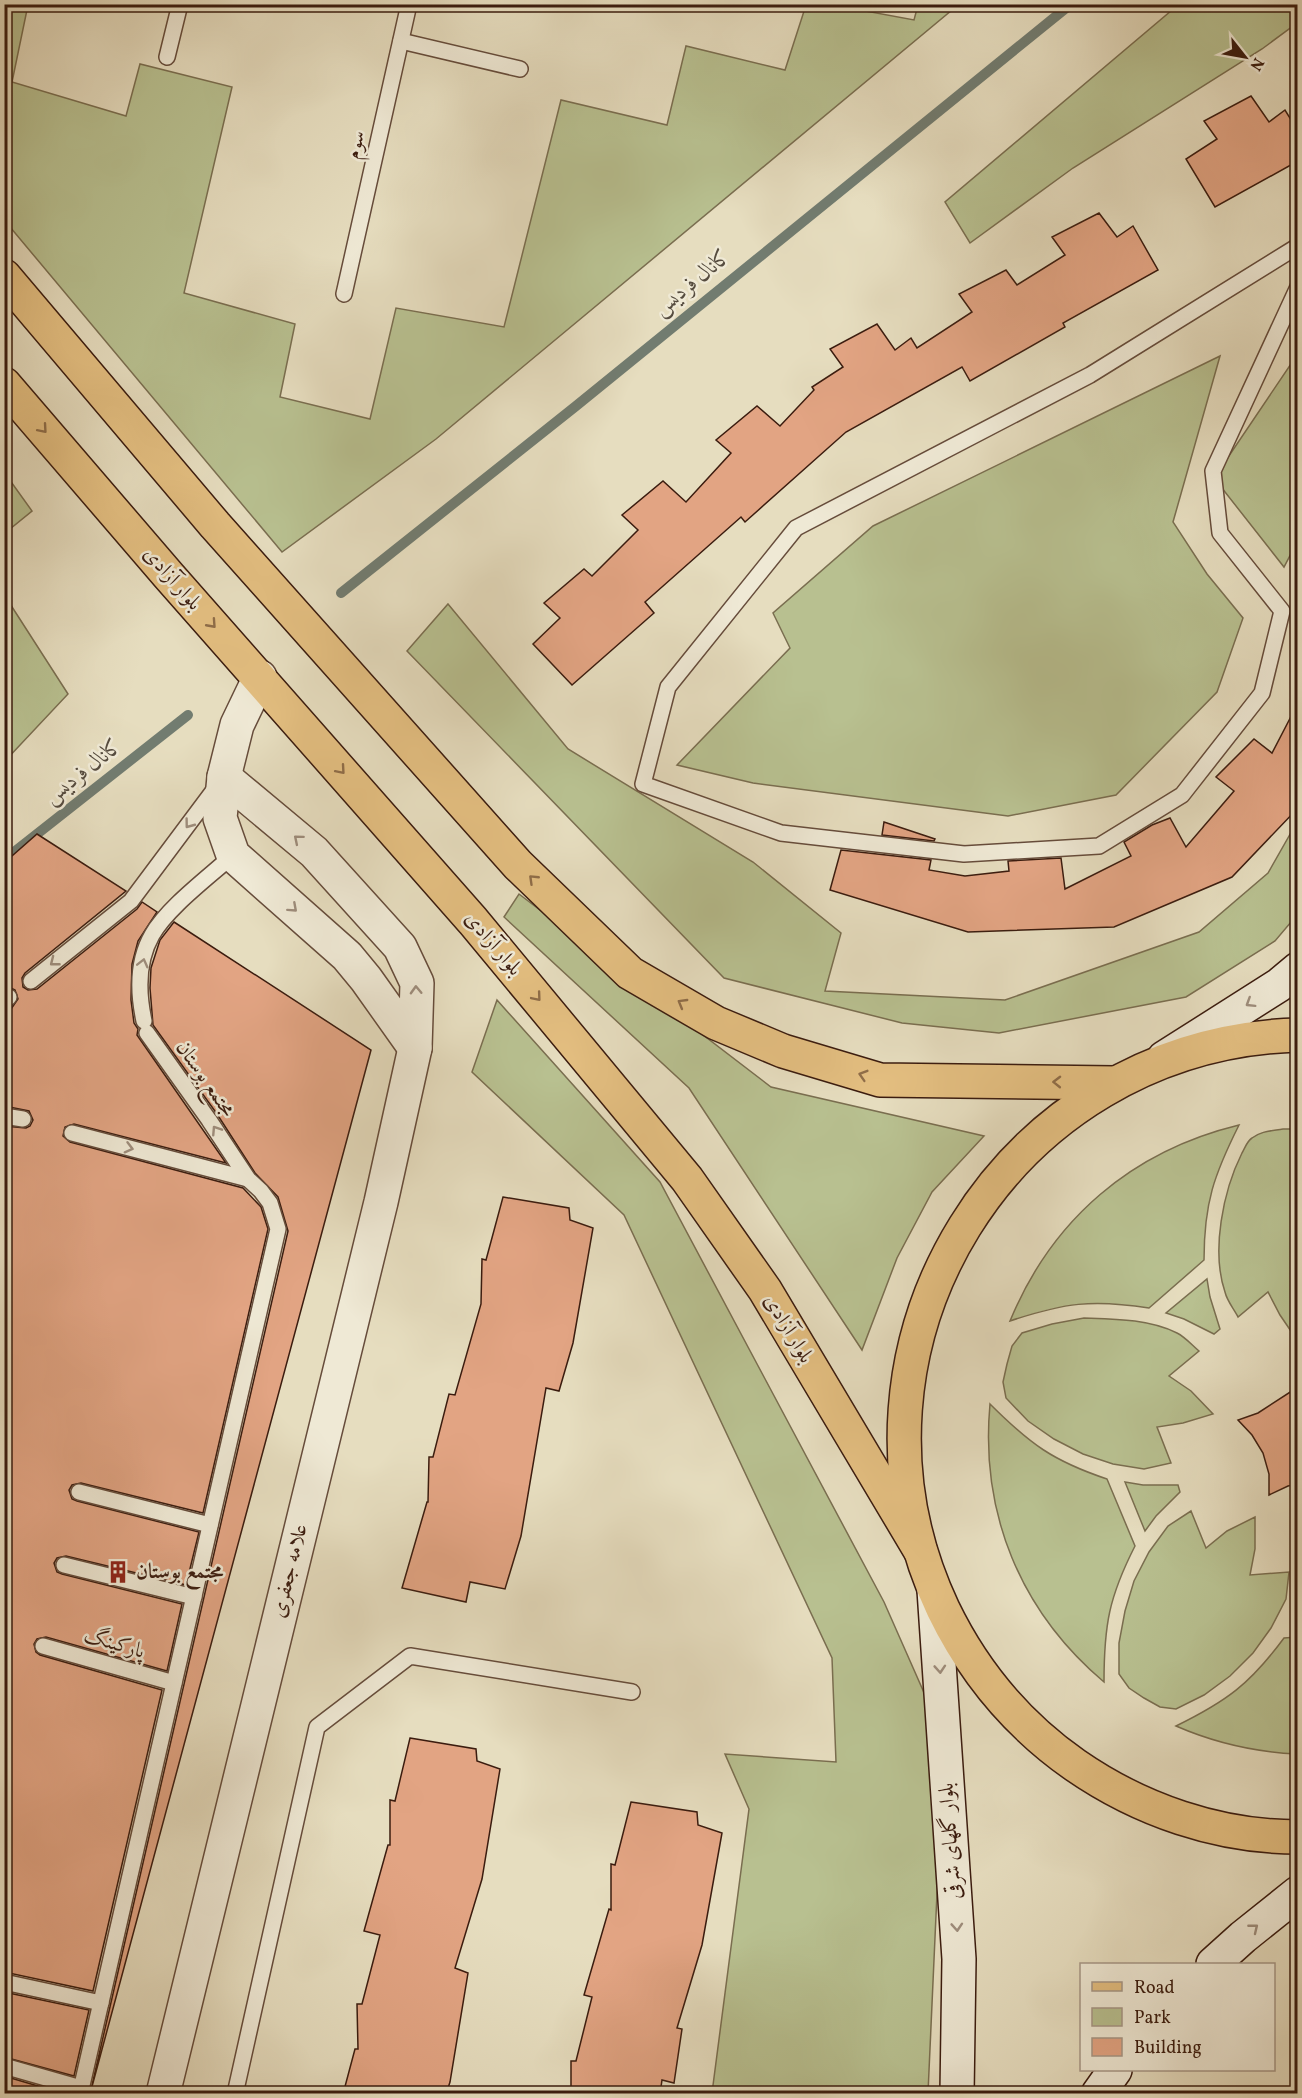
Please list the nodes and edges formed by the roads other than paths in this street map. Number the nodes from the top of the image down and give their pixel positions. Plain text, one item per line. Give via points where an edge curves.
1 (180, 4) edge
2 (409, 4) edge
3 (401, 41) junction
4 (168, 57) dead end
5 (520, 69) dead end
6 (1298, 246) edge
7 (4, 276) edge
8 (1298, 287) edge
9 (344, 294) dead end
10 (4, 384) edge
11 (260, 677) junction
12 (224, 777) junction
13 (233, 855) junction
14 (1298, 969) edge
15 (31, 981) dead end
16 (1298, 1035) edge
17 (415, 1048) junction
18 (1153, 1065) junction
19 (1115, 1083) junction
20 (4, 1116) edge
21 (23, 1119) dead end
22 (72, 1133) dead end
23 (248, 1179) junction
24 (79, 1492) dead end
25 (210, 1525) junction
26 (920, 1550) junction
27 (64, 1565) dead end
28 (934, 1590) junction
29 (194, 1597) junction
30 (43, 1646) dead end
31 (174, 1683) junction
32 (632, 1692) dead end
33 (1298, 1837) edge
34 (1298, 1893) edge
35 (1215, 1963) edge
36 (4, 1982) edge
37 (101, 2003) junction
38 (4, 2066) edge
39 (1114, 2071) edge
40 (81, 2091) edge
41 (163, 2094) edge
42 (235, 2094) edge
43 (957, 2094) edge
44 (1098, 2094) edge

1 - 4 lane
2 - 3 lane, سوم
3 - 5 lane
3 - 9 lane, سوم
6 - 8 lane via 1090,375 796,528 668,687 643,784 781,833 964,854 1099,846 1182,795 1262,693 1282,611 1220,533 1213,471
19 -> 7 main road via 880,1080 783,1051 717,1023 630,973 510,856 215,525
10 -> 11 main road, بلوار آزادی
11 - 12 street via 237,726
11 -> 26 main road, بلوار آزادی via 473,921 687,1179 765,1290
12 - 13 street via 220,818
12 -> 15 lane via 131,901
17 -> 12 street, علامه جعفری via 417,983 400,947 314,852
13 -> 17 street via 347,956
23 -> 13 lane, مجتمع بوستان via 145,1027 140,1001 139,978 151,936
14 -> 18 street
16 - 18 main road via 1234,1041 1193,1050
17 - 41 street, علامه جعفری via 381,1202
18 - 19 main road
19 - 26 main road via 1046,1130 1015,1159 964,1226 944,1263 915,1342 905,1425 910,1509
20 - 21 lane
22 -> 23 lane
23 - 25 lane, مجتمع بوستان via 270,1203 278,1228
24 - 25 lane
25 - 29 lane, مجتمع بوستان
26 - 28 main road
27 - 29 lane
28 - 33 main road via 952,1628 999,1696 1060,1755 1094,1779 1170,1815 1210,1827
28 -> 43 street, بلوار گلهای شرقی via 959,1959
29 - 31 lane, مجتمع بوستان
30 - 31 lane, پارکینگ
31 - 37 lane, مجتمع بوستان
32 - 42 lane via 410,1656 317,1727
35 -> 34 street
36 - 37 lane
37 - 40 lane, مجتمع بوستان
38 - 40 lane
39 - 44 street

